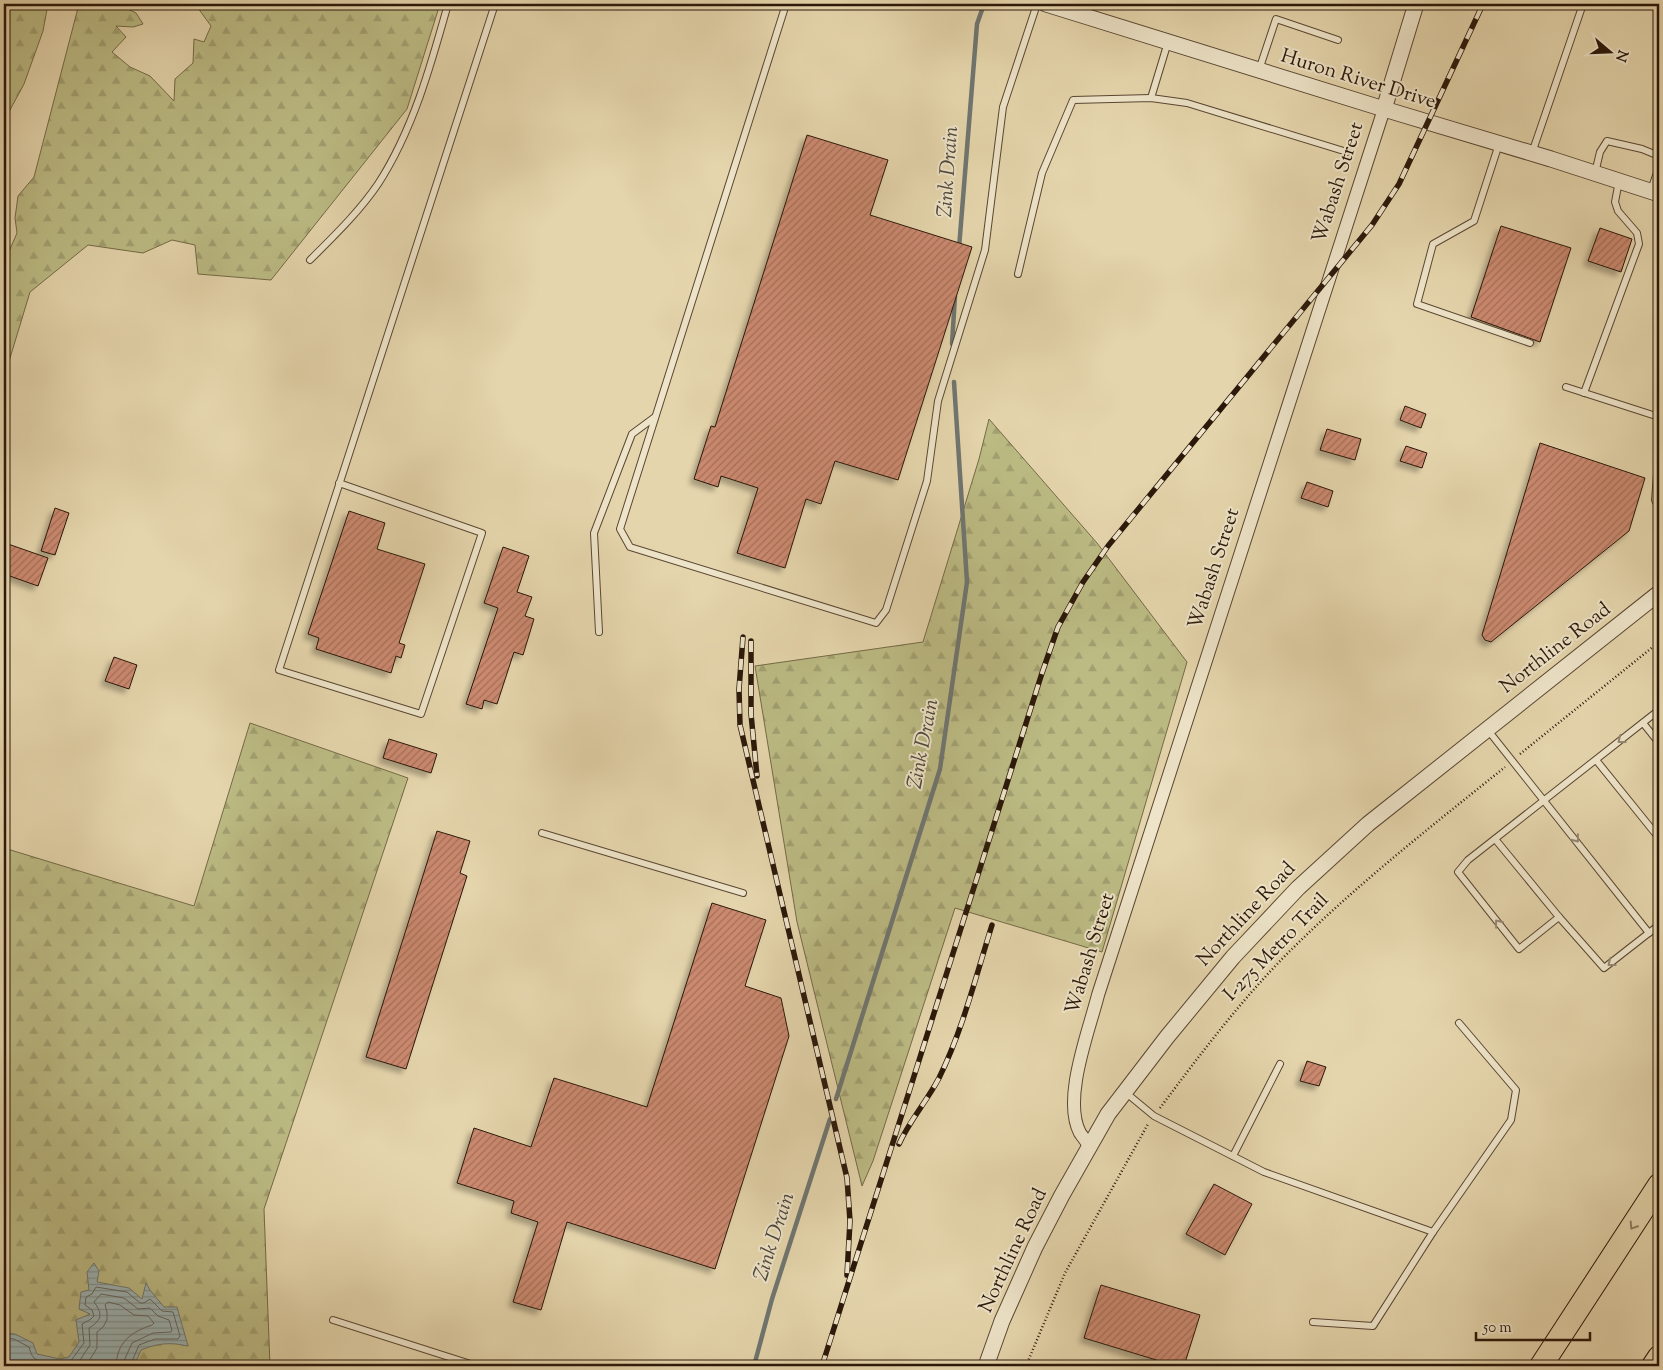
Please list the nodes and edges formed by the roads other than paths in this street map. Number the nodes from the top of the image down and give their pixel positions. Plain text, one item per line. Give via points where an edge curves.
1 (448, 4) edge
2 (494, 4) edge
3 (786, 4) edge
4 (1037, 4) edge
5 (1046, 4) edge
6 (1416, 4) edge
7 (1584, 4) edge
8 (1338, 40) dead end
9 (1168, 41) junction
10 (1259, 70) junction
11 (1151, 98) junction
12 (1384, 109) junction
13 (1500, 144) junction
14 (1347, 152) dead end
15 (1532, 153) junction
16 (1659, 156) edge
17 (1659, 167) edge
18 (1595, 173) junction
19 (1619, 181) junction
20 (1655, 193) edge
21 (310, 260) dead end
22 (1018, 274) dead end
23 (1530, 343) dead end
24 (1566, 387) dead end
25 (1584, 393) junction
26 (656, 416) junction
27 (1659, 417) edge
28 (1659, 448) edge
29 (339, 483) junction
30 (1659, 508) edge
31 (1659, 593) edge
32 (599, 632) dead end
33 (1659, 710) edge
34 (1643, 723) junction
35 (1488, 729) junction
36 (1659, 743) edge
37 (1596, 760) junction
38 (1546, 800) junction
39 (542, 832) dead end
40 (1659, 838) edge
41 (1495, 839) junction
42 (743, 892) dead end
43 (1559, 917) junction
44 (1659, 925) edge
45 (1650, 933) junction
46 (1459, 1022) dead end
47 (1280, 1064) dead end
48 (1125, 1092) junction
49 (1089, 1146) junction
50 (1233, 1156) junction
51 (1659, 1185) edge
52 (1433, 1232) junction
53 (333, 1320) dead end
54 (1312, 1322) dead end
55 (1659, 1357) edge
56 (477, 1366) edge
57 (986, 1366) edge
58 (1541, 1366) edge
59 (1653, 1366) edge

1 - 21 lane via 412,118 398,147 378,183 351,219
2 - 29 lane
3 - 26 lane
4 - 26 lane via 1003,107 985,250 938,401 927,481 886,610 876,623 630,547 620,529
5 - 9 street, Huron River Drive
6 - 12 street, Wabash Street
7 - 15 lane
8 - 10 lane via 1276,19
9 - 10 street, Huron River Drive
9 - 11 lane
10 - 12 street, Huron River Drive
11 - 14 lane via 1187,103
11 - 22 lane via 1073,100 1042,173
12 - 13 street, Huron River Drive
12 - 49 street, Wabash Street via 1098,995 1074,1084 1074,1112 1080,1132
13 - 15 street, Huron River Drive
13 - 23 lane via 1474,221 1433,244 1417,304
15 - 18 street, Huron River Drive
16 - 18 lane via 1607,141 1600,152
17 - 20 lane
18 - 19 street, Huron River Drive
19 - 20 street, Huron River Drive
19 - 25 lane via 1615,202 1618,211 1637,233 1638,244
24 - 25 lane
25 - 27 lane
26 - 32 lane via 632,434 594,533
28 - 30 lane via 1655,500
29 - 29 lane via 482,533 421,714 278,670
31 - 35 street, Northline Road
33 - 34 lane
34 - 36 lane
34 -> 37 lane
35 - 38 lane
35 - 48 street, Northline Road via 1368,824 1298,888 1208,985
37 - 38 lane
37 - 40 lane
38 - 41 lane
38 -> 45 lane
39 - 42 lane
41 - 43 lane
43 -> 41 lane via 1519,949 1458,872
45 -> 43 lane via 1604,968
44 - 45 lane
46 - 52 lane via 1516,1090 1511,1120
47 - 50 lane
48 - 49 street, Northline Road
48 - 50 lane via 1154,1116
49 - 57 street, Northline Road via 1035,1247
50 - 52 lane via 1264,1172
51 -> 58 highway
52 - 54 lane via 1373,1326
53 - 56 lane
55 - 59 highway

